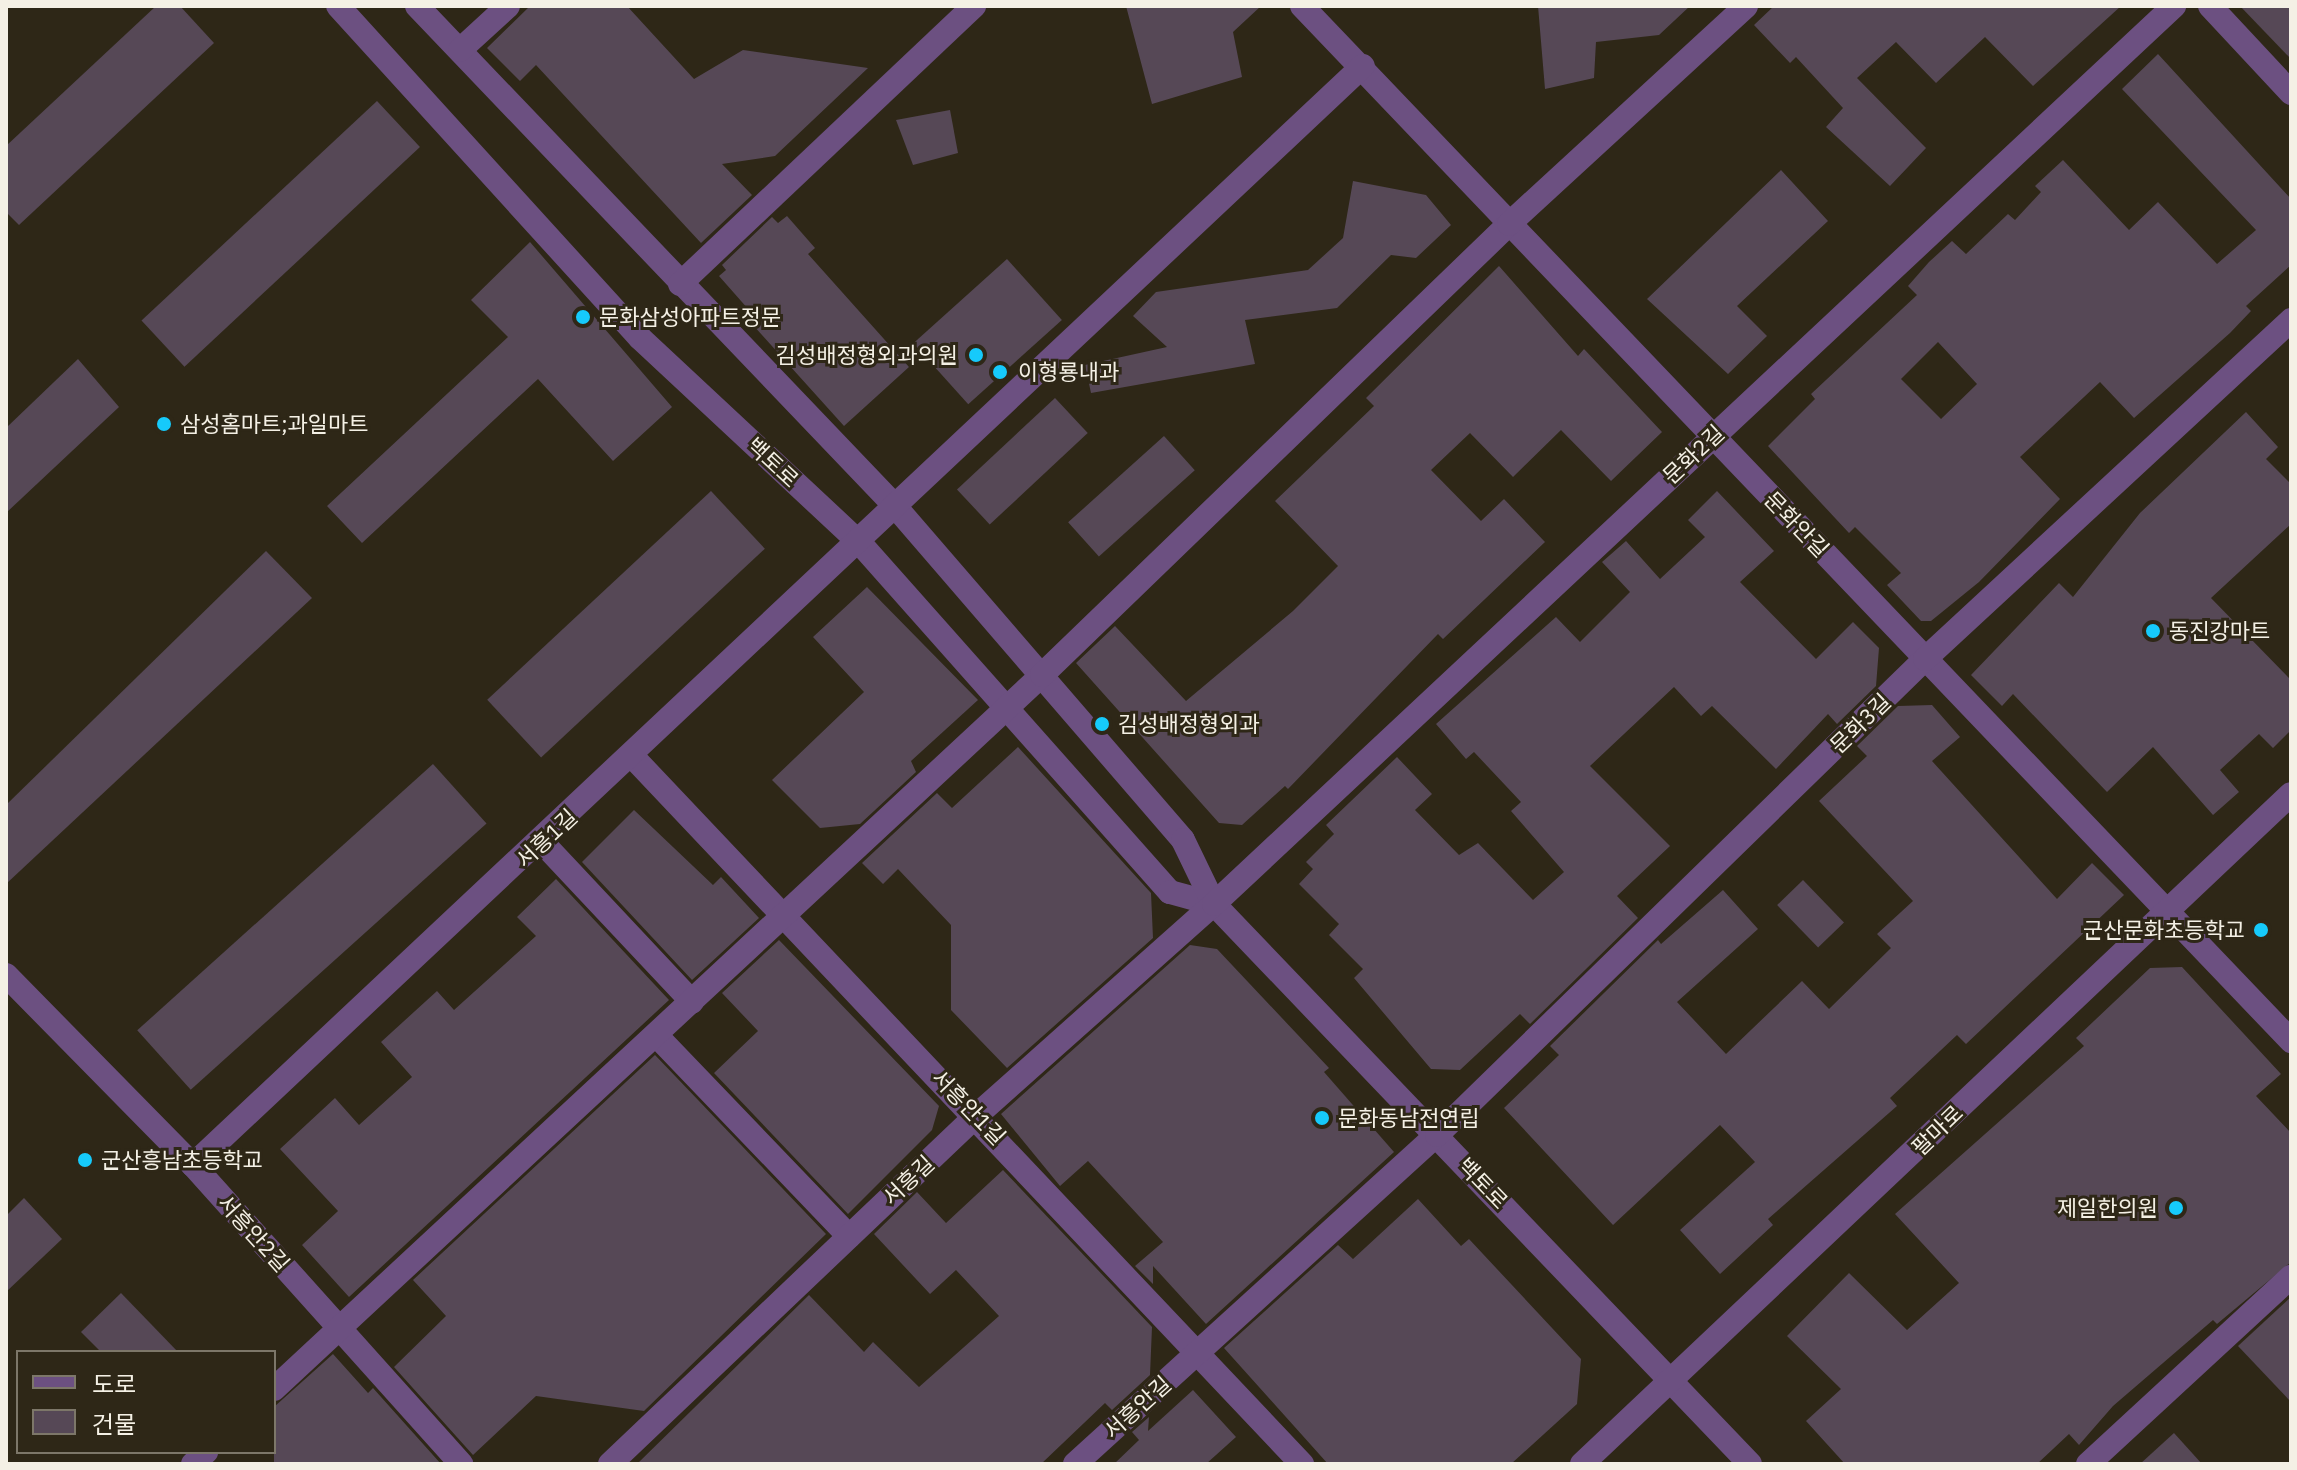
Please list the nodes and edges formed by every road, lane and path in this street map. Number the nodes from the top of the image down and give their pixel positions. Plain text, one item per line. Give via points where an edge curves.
1 (338, 6) edge
2 (417, 6) edge
3 (508, 6) edge
4 (974, 6) edge
5 (1302, 6) edge
6 (1746, 6) edge
7 (2174, 6) edge
8 (2210, 6) edge
9 (460, 50) junction
10 (1363, 66) junction
11 (2291, 93) edge
12 (1509, 224) junction
13 (680, 284) junction
14 (2291, 320) edge
15 (1713, 436) junction
16 (894, 505) junction
17 (859, 542) junction
18 (1925, 659) junction
19 (1042, 675) junction
20 (1001, 709) junction
21 (632, 756) junction
22 (2291, 794) edge
23 (542, 842) junction
24 (1214, 904) junction
25 (2170, 908) junction
26 (785, 916) junction
27 (6, 975) edge
28 (692, 1002) junction
29 (656, 1035) junction
30 (2291, 1041) edge
31 (977, 1115) junction
32 (1437, 1135) junction
33 (193, 1165) junction
34 (849, 1236) junction
35 (2291, 1277) edge
36 (338, 1328) junction
37 (1199, 1350) junction
38 (1674, 1380) junction
39 (276, 1387) edge
40 (461, 1464) edge
41 (610, 1464) edge
42 (1075, 1464) edge
43 (1302, 1464) edge
44 (1582, 1464) edge
45 (1750, 1464) edge
46 (2088, 1464) edge

1 - 17 street, 백토로 via 640,338
2 - 9 street, 백토로
3 - 9 street
4 - 13 street
5 - 10 street, 문화안길
6 - 12 street
7 - 15 street, 문화2길
8 - 11 street
9 - 13 street, 백토로
10 - 12 street, 문화안길
10 - 16 street, 서흥1길
12 - 15 street, 문화안길
12 - 19 street
13 - 16 street, 백토로
14 - 18 street, 문화3길
15 - 18 street, 문화안길
15 - 24 street, 문화2길
16 - 17 street, 서흥1길
16 - 19 street, 백토로
17 - 20 street, 백토로
17 - 21 street, 서흥1길
18 - 25 street, 문화안길
18 - 32 street, 문화3길
19 - 20 street
19 - 24 street, 백토로 via 1183,840
20 - 24 street, 백토로 via 1170,892
20 - 26 street
21 - 23 street, 서흥1길
21 - 26 street, 서흥안1길
22 - 25 street, 팔마로
23 - 28 street
23 - 33 street, 서흥1길
24 - 31 street, 서흥길
24 - 32 street, 백토로
25 - 30 street, 문화안길
25 - 38 street, 팔마로
26 - 28 street
26 - 31 street, 서흥안1길
27 - 33 street, 서흥안2길
28 - 29 street
29 - 34 street
29 - 36 street
31 - 34 street, 서흥길
31 - 37 street, 서흥안1길
32 - 37 street, 문화3길
32 - 38 street, 백토로
33 - 36 street, 서흥안2길
34 - 41 street, 서흥길
35 - 46 street
36 - 39 street
36 - 40 street, 서흥안2길
37 - 42 street, 서흥안길
37 - 43 street, 서흥안1길
38 - 44 street, 팔마로
38 - 45 street, 백토로

